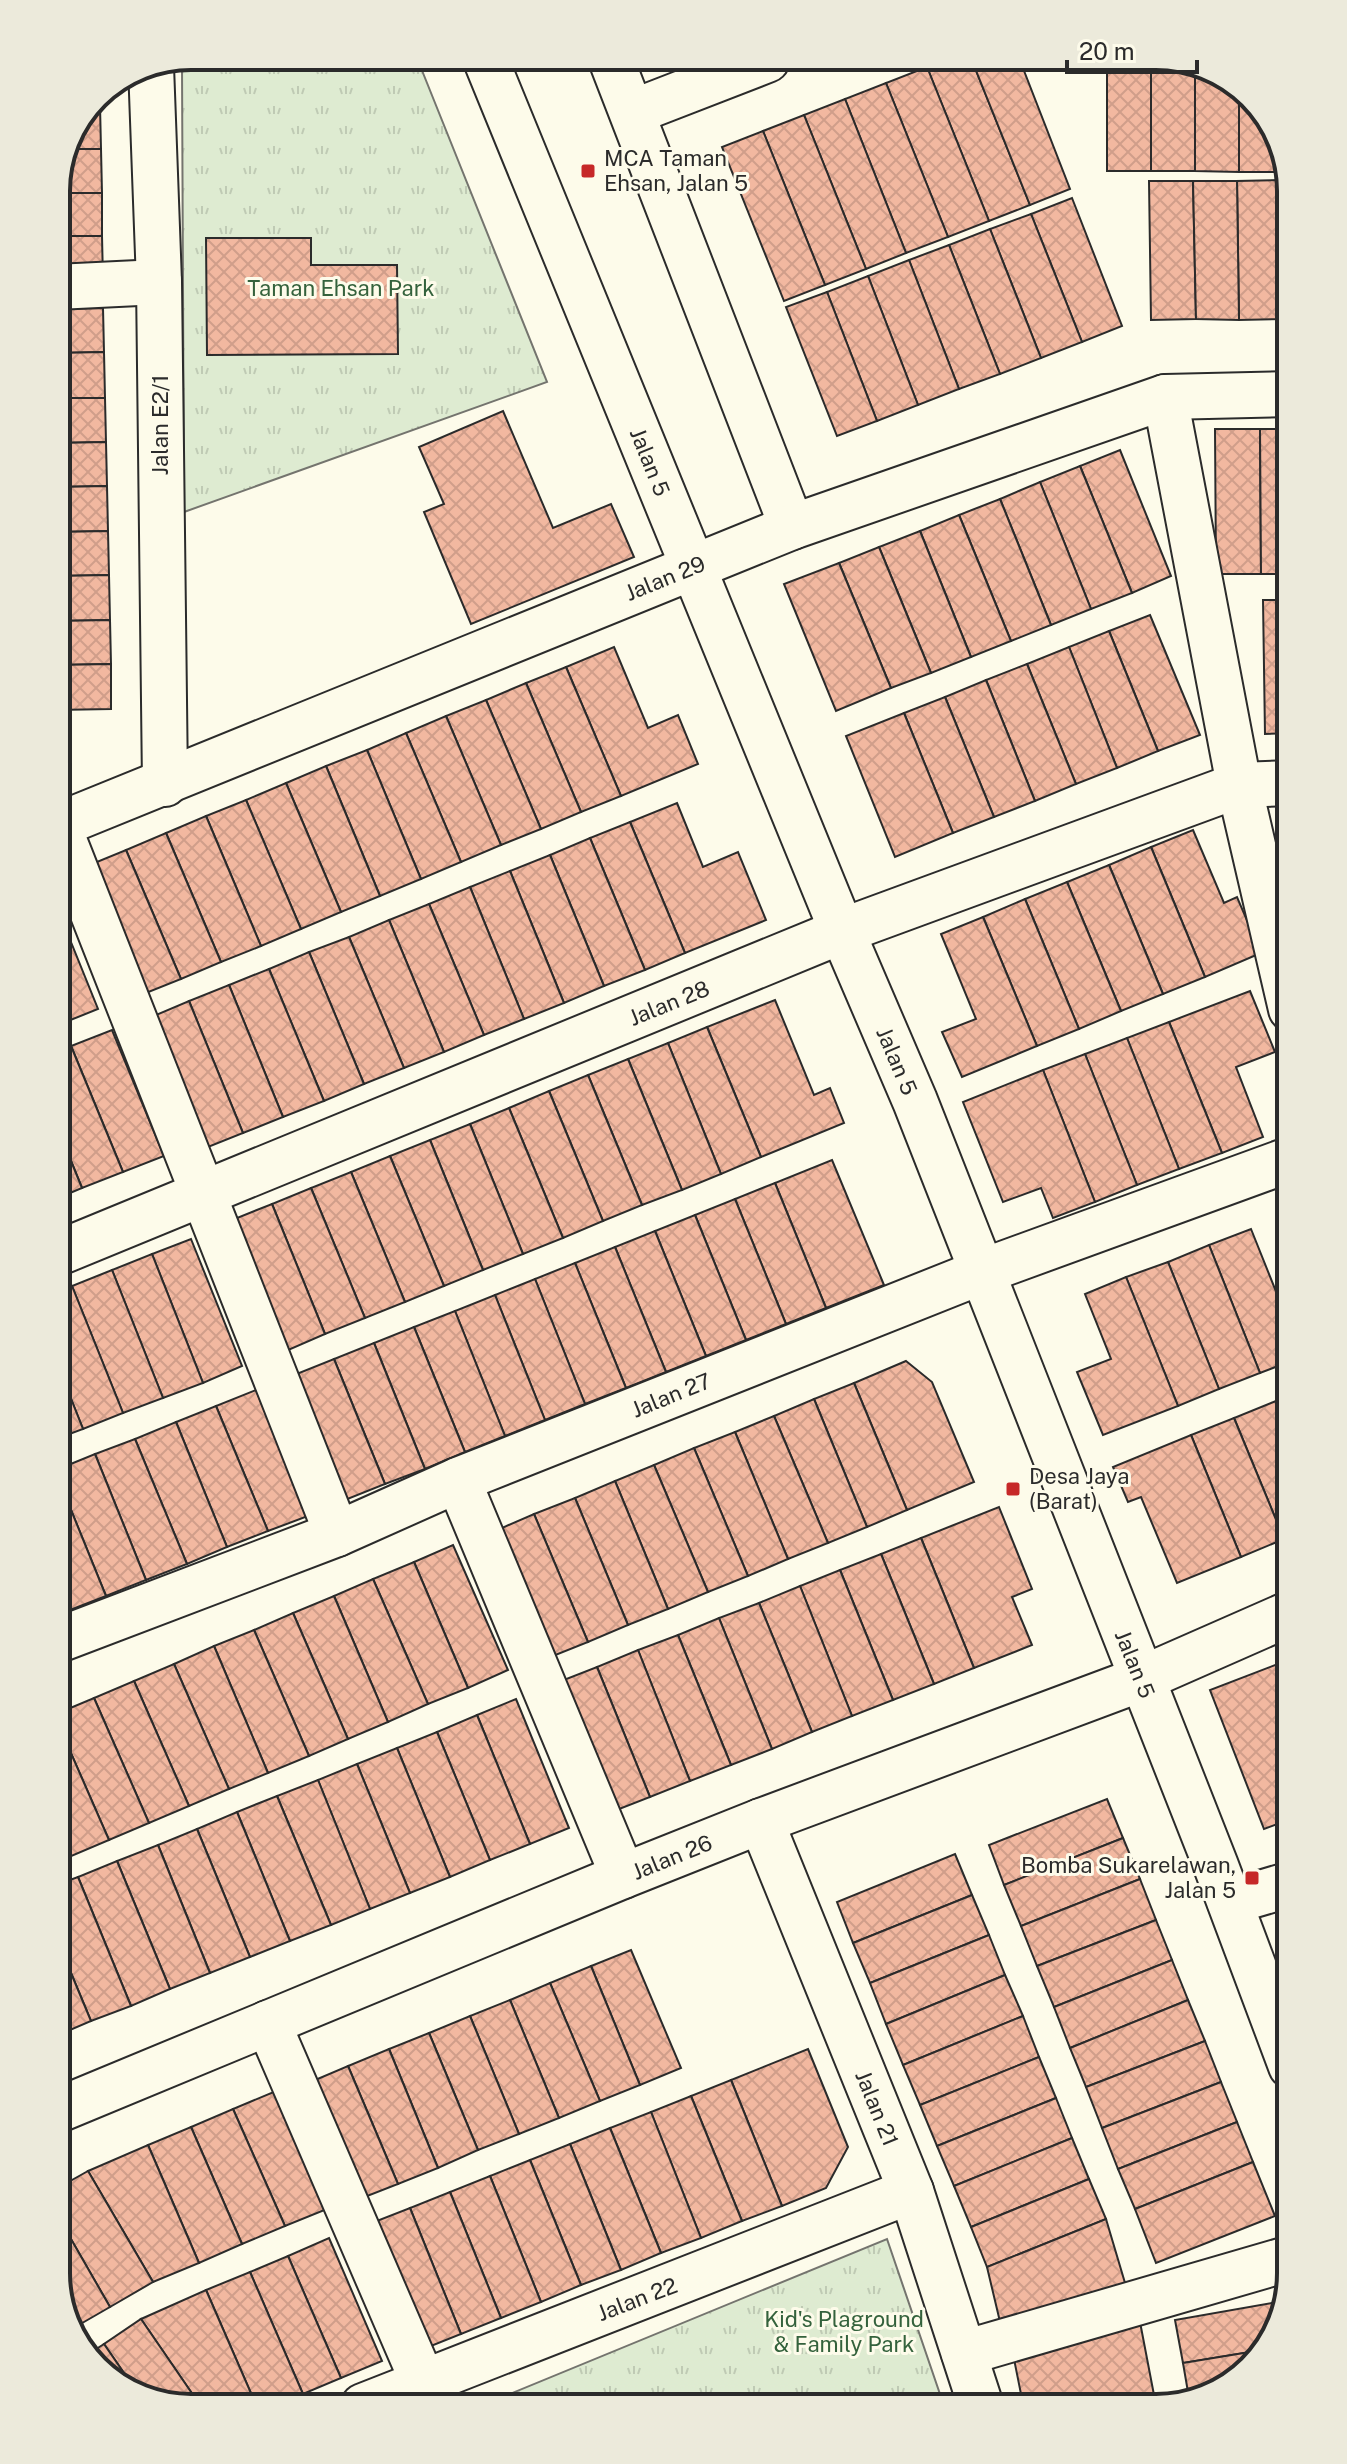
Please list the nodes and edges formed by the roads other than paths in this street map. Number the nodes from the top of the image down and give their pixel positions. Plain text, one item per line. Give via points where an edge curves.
1 (490, 70) edge
2 (615, 70) edge
3 (741, 70) edge
4 (151, 77) edge
5 (633, 112) junction
6 (159, 282) junction
7 (70, 286) edge
8 (1277, 394) edge
9 (1165, 397) junction
10 (792, 527) junction
11 (693, 567) junction
12 (165, 784) junction
13 (1277, 784) edge
14 (1239, 785) junction
15 (70, 820) edge
16 (70, 858) edge
17 (842, 931) junction
18 (1277, 949) edge
19 (1277, 1164) edge
20 (203, 1195) junction
21 (70, 1248) edge
22 (981, 1272) junction
23 (458, 1480) junction
24 (337, 1534) junction
25 (1277, 1619) edge
26 (70, 1636) edge
27 (1141, 1679) junction
28 (761, 1821) junction
29 (623, 1876) junction
30 (1277, 1888) edge
31 (1230, 1902) junction
32 (268, 2023) junction
33 (1277, 2023) edge
34 (70, 2103) edge
35 (911, 2191) junction
36 (1277, 2262) edge
37 (964, 2353) junction
38 (423, 2382) junction
39 (393, 2394) edge
40 (977, 2394) edge

1 - 11 street, Jalan 5
2 - 5 street
3 - 5 street
4 - 6 street, Jalan E2/1
5 - 10 street
6 - 7 street
6 - 12 street, Jalan E2/1
8 - 9 street, Jalan 29
9 - 10 street, Jalan 29
9 - 14 street
10 - 11 street, Jalan 29
11 - 12 street, Jalan 29
11 - 17 street, Jalan 5
12 - 15 street, Jalan 29
13 - 14 street, Jalan 28
14 - 17 street, Jalan 28
14 - 18 street
16 - 20 street
17 - 20 street, Jalan 28
17 - 22 street, Jalan 5
19 - 22 street, Jalan 27
20 - 21 street, Jalan 28
20 - 24 street
22 - 23 street, Jalan 27
22 - 27 street, Jalan 5
23 - 24 street, Jalan 27
23 - 29 street
24 - 26 street, Jalan 27
25 - 27 street, Jalan 26
27 - 28 street, Jalan 26
27 - 31 street, Jalan 5
28 - 29 street, Jalan 26
28 - 35 street, Jalan 21
29 - 32 street, Jalan 26
30 - 31 street
31 - 33 street, Jalan 5
32 - 34 street, Jalan 26
32 - 38 street
35 - 37 street, Jalan 21
35 - 38 street, Jalan 22
36 - 37 street
37 - 40 street, Jalan 21
38 - 39 street, Jalan 22

